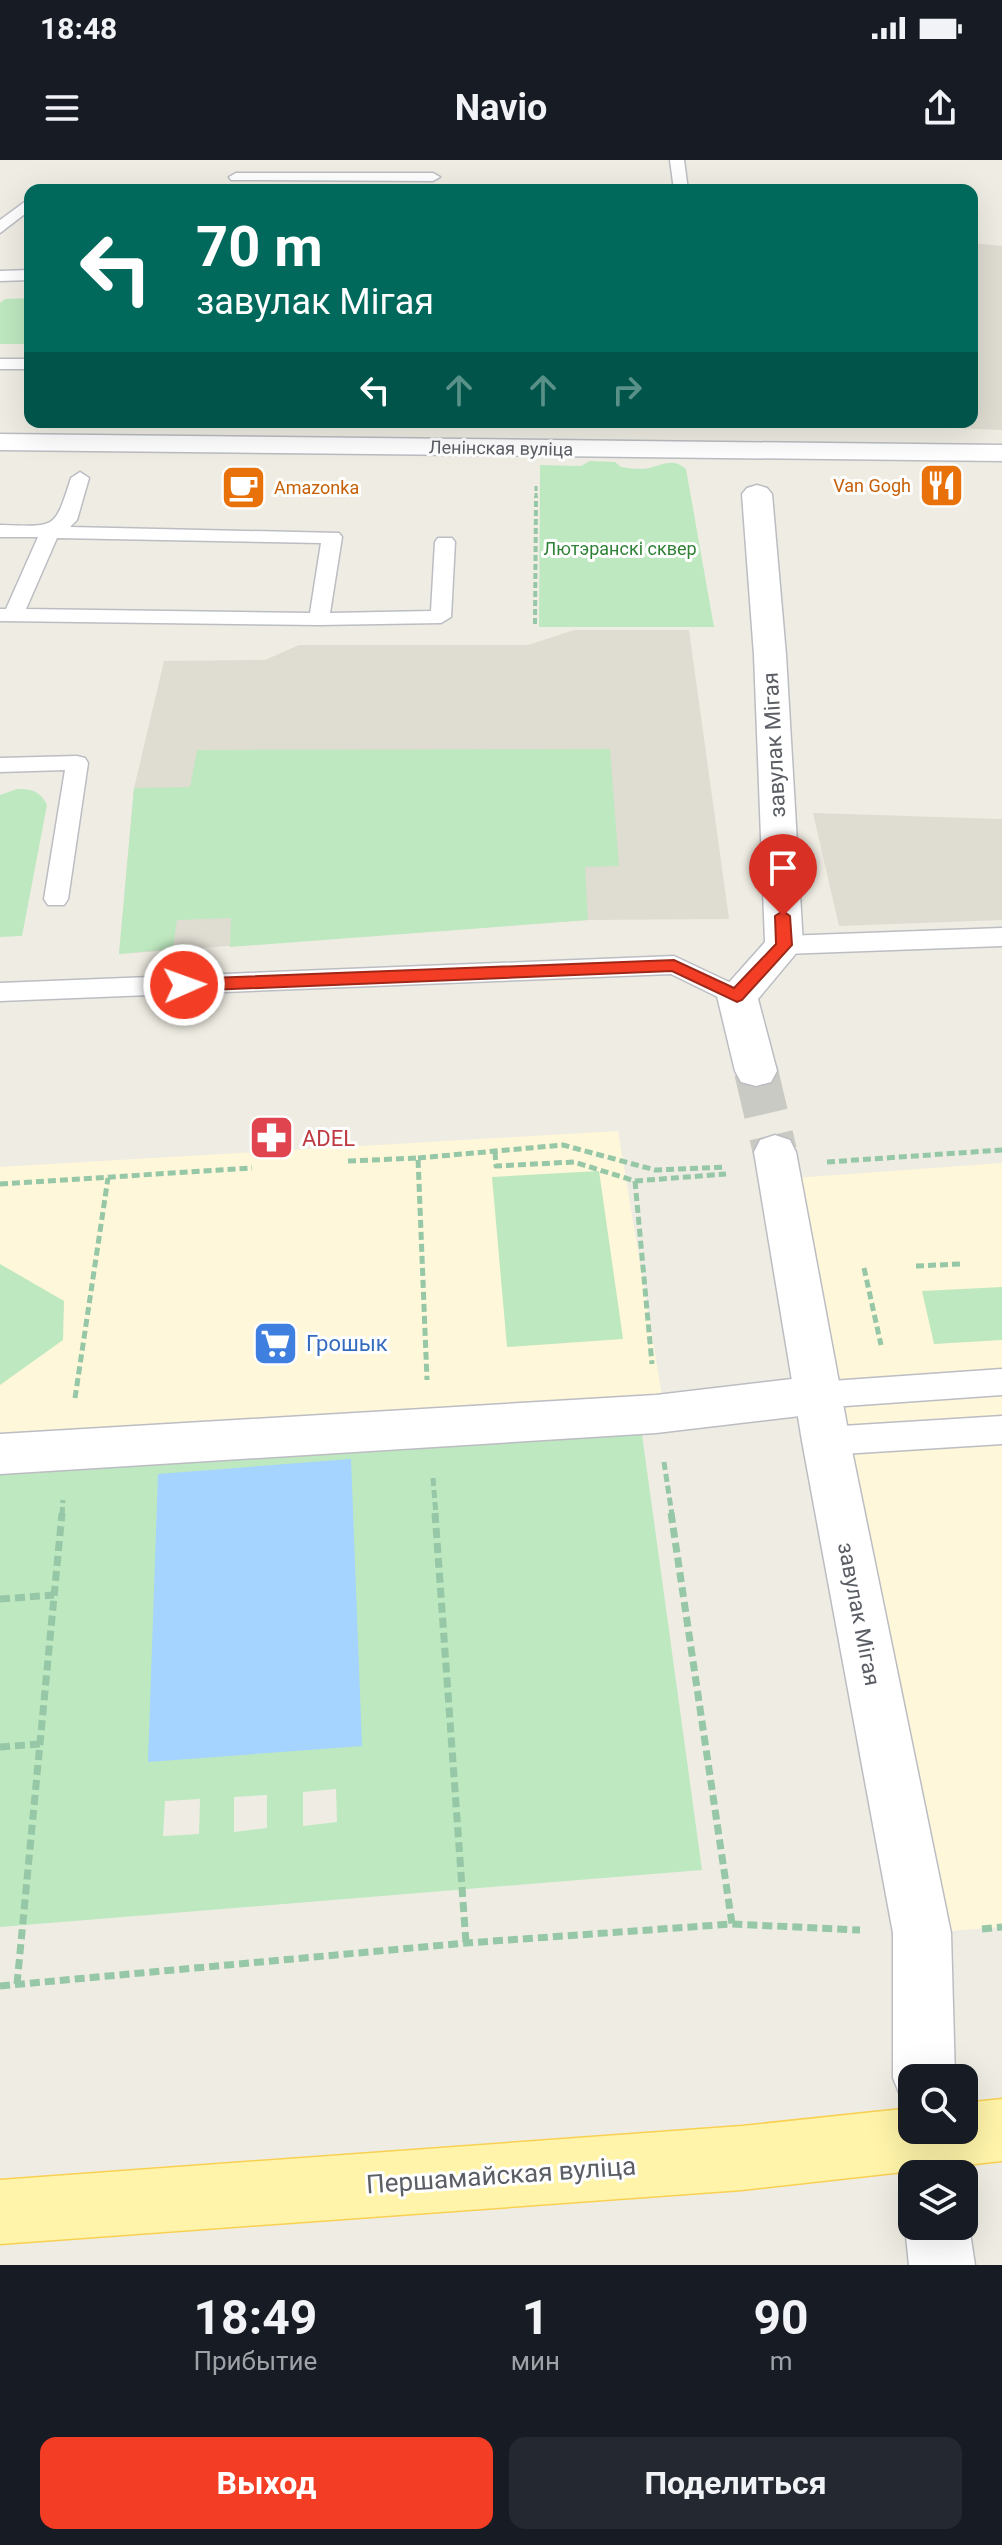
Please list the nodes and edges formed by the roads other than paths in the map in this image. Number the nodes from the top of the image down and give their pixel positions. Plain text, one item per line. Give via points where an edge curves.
1 (240, 160) edge
2 (677, 160) edge
3 (433, 177) dead end
4 (232, 184) edge
5 (680, 184) edge
6 (24, 207) edge
7 (0, 228) edge
8 (24, 275) edge
9 (0, 276) edge
10 (0, 364) edge
11 (24, 364) edge
12 (0, 442) edge
13 (1002, 453) edge
14 (80, 478) dead end
15 (757, 494) dead end
16 (0, 531) edge
17 (50, 532) junction
18 (445, 542) dead end
19 (7, 615) edge
20 (319, 619) junction
21 (0, 765) edge
22 (56, 899) dead end
23 (1002, 937) edge
24 (784, 945) junction
25 (0, 992) edge
26 (737, 996) junction
27 (756, 1071) tunnel mouth
28 (776, 1161) tunnel mouth
29 (1002, 1382) edge
30 (822, 1418) junction
31 (1002, 1430) edge
32 (0, 1454) edge
33 (925, 2064) edge
34 (978, 2130) edge
35 (1002, 2130) edge
36 (898, 2134) edge
37 (0, 2212) edge
38 (939, 2240) edge
39 (942, 2265) edge

1 - 4 lane
2 - 5 lane
3 - 4 lane
6 - 7 lane
8 - 9 lane
10 - 11 lane
12 - 13 street, Ленінская вуліца
14 - 17 lane via 67,520
15 - 24 street, завулак Мігая
16 - 17 lane
17 - 19 lane
17 - 20 lane via 332,537
18 - 20 lane via 441,617
19 - 20 lane
21 - 22 lane via 77,763
23 - 24 lane
24 - 26 street
25 - 26 lane via 674,965
26 - 27 street
28 - 30 street, завулак Мігая
29 - 30 lane
30 - 31 lane
30 - 32 street via 656,1414
30 - 33 street, завулак Мігая via 922,1933
34 - 35 main road, Першамайская вуліца
36 - 37 main road, Першамайская вуліца via 742,2158
38 - 39 street

